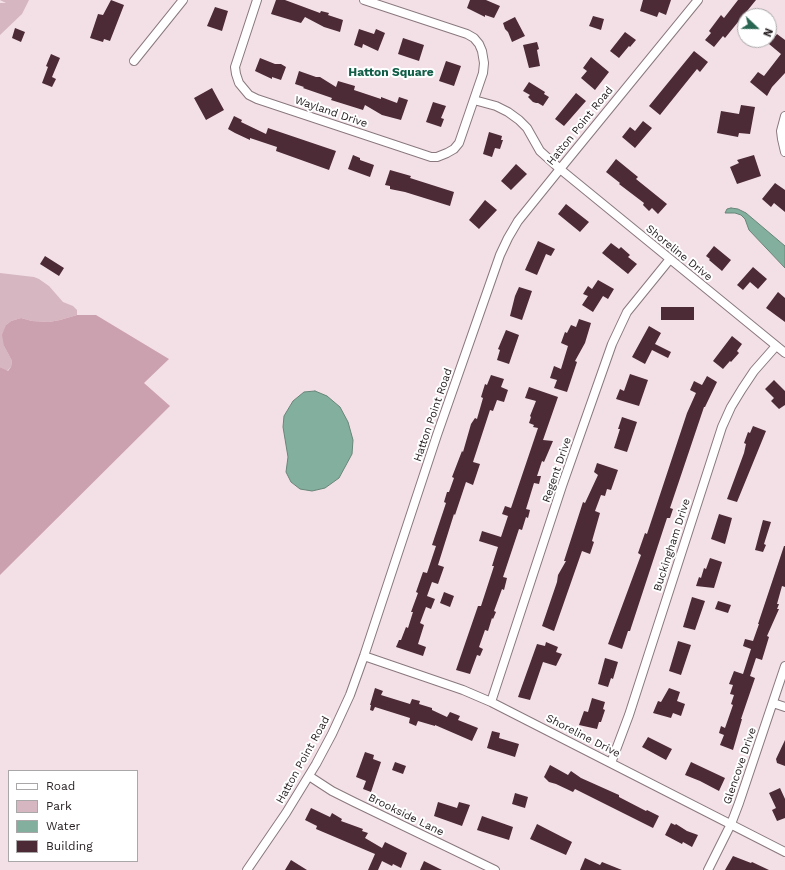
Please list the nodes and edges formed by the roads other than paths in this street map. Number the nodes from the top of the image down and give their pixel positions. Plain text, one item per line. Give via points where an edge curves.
1 (182, 0) edge
2 (256, 0) edge
3 (364, 0) edge
4 (698, 0) edge
5 (134, 61) dead end
6 (474, 100) junction
7 (785, 116) edge
8 (785, 152) edge
9 (560, 169) junction
10 (670, 259) junction
11 (776, 346) junction
12 (785, 353) edge
13 (364, 656) junction
14 (785, 666) edge
15 (491, 702) junction
16 (773, 703) junction
17 (785, 707) edge
18 (611, 763) junction
19 (309, 776) junction
20 (731, 824) junction
21 (785, 852) edge
22 (247, 870) edge
23 (496, 870) edge
24 (708, 870) edge

1 - 5 street
2 - 6 street, Wayland Drive via 235,67 239,83 249,95 257,99 431,157 447,154 459,143
3 - 6 street, Wayland Drive via 474,38 482,50 484,63
4 - 9 street, Hatton Point Road
6 - 9 street via 496,106 519,120 527,128 540,151
7 - 8 street via 782,131
9 - 10 street, Shoreline Drive
9 - 13 street, Hatton Point Road via 518,221 500,255
10 - 11 street, Shoreline Drive
10 - 15 street, Regent Drive via 627,312 612,344
11 - 12 street, Shoreline Drive
11 - 18 street, Buckingham Drive via 742,389 722,427
13 - 15 street, Shoreline Drive
13 - 19 street, Hatton Point Road via 350,695
14 - 16 street, Glencove Drive
15 - 18 street, Shoreline Drive
16 - 17 street
16 - 20 street, Glencove Drive
18 - 20 street, Shoreline Drive
19 - 22 street, Hatton Point Road
19 - 23 street, Brookside Lane via 354,802
20 - 21 street, Shoreline Drive
20 - 24 street, Glencove Drive

